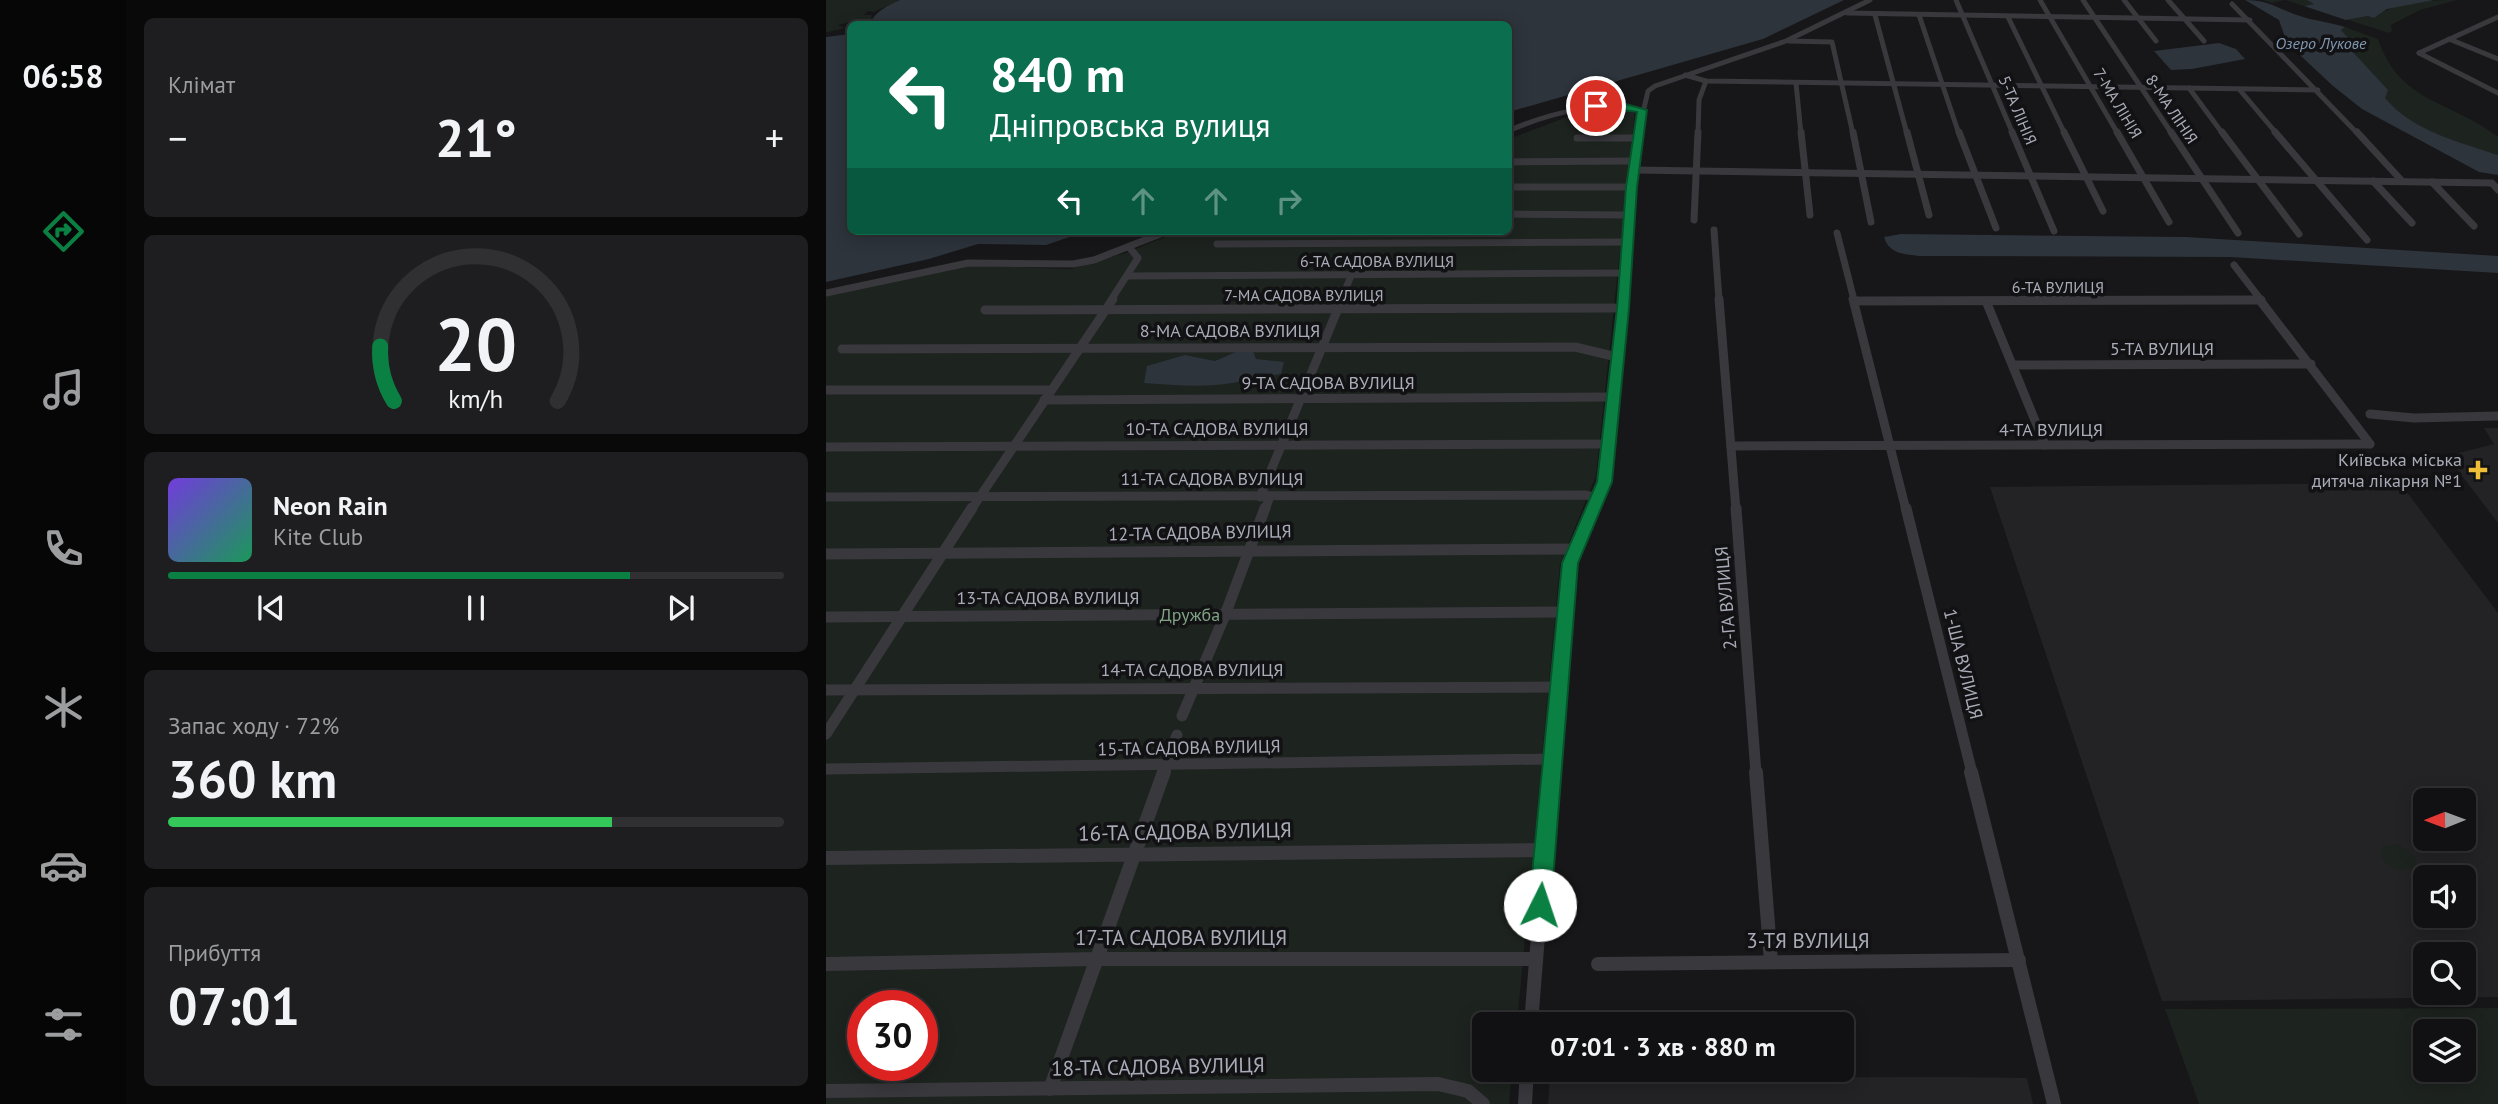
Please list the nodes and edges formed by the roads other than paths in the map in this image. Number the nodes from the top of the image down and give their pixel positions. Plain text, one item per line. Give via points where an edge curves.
1 (1870, 0) edge
2 (1956, 0) edge
3 (2040, 0) edge
4 (2083, 0) edge
5 (2124, 0) edge
6 (2168, 0) edge
7 (2232, 4) dead end
8 (1846, 13) junction
9 (1875, 15) junction
10 (1919, 15) junction
11 (1962, 16) junction
12 (2008, 17) junction
13 (2051, 18) junction
14 (2096, 18) junction
15 (2498, 18) edge
16 (2138, 19) junction
17 (2185, 19) junction
18 (2250, 20) junction
19 (2490, 21) junction
20 (2498, 24) edge
21 (2449, 39) junction
22 (1786, 41) junction
23 (2156, 41) dead end
24 (2204, 41) dead end
25 (2498, 60) edge
26 (1685, 75) junction
27 (1706, 81) junction
28 (1796, 83) junction
29 (1842, 84) junction
30 (1892, 84) junction
31 (1942, 85) junction
32 (1993, 85) junction
33 (2043, 86) junction
34 (2092, 87) junction
35 (2140, 88) junction
36 (2189, 88) junction
37 (2239, 89) junction
38 (2318, 90) junction
39 (2498, 93) edge
40 (1642, 110) junction
41 (1512, 130) edge
42 (1577, 138) dead end
43 (1637, 138) junction
44 (1512, 162) edge
45 (1634, 165) junction
46 (1696, 170) junction
47 (1804, 171) junction
48 (1862, 172) junction
49 (1917, 173) junction
50 (1973, 174) junction
51 (2030, 175) junction
52 (2087, 176) junction
53 (2145, 177) junction
54 (2201, 178) junction
55 (2259, 179) junction
56 (2316, 180) junction
57 (2373, 181) junction
58 (2402, 181) junction
59 (2432, 182) junction
60 (1512, 187) edge
61 (1632, 187) junction
62 (2498, 190) edge
63 (2103, 211) dead end
64 (1512, 214) edge
65 (1630, 215) junction
66 (1810, 215) dead end
67 (1929, 215) dead end
68 (1694, 220) dead end
69 (1871, 222) dead end
70 (2169, 222) dead end
71 (2412, 223) dead end
72 (2474, 226) dead end
73 (1996, 228) dead end
74 (1714, 230) dead end
75 (2054, 231) dead end
76 (1837, 233) dead end
77 (2238, 233) dead end
78 (2299, 234) dead end
79 (1158, 235) edge
80 (2367, 240) dead end
81 (1628, 242) junction
82 (1217, 244) dead end
83 (1129, 247) junction
84 (2234, 265) dead end
85 (1626, 273) junction
86 (1128, 276) junction
87 (1351, 276) junction
88 (826, 293) edge
89 (2261, 300) junction
90 (1854, 301) junction
91 (1986, 301) junction
92 (1623, 308) junction
93 (1338, 309) junction
94 (985, 310) dead end
95 (1105, 310) junction
96 (1323, 346) junction
97 (1079, 348) junction
98 (842, 349) dead end
99 (1617, 357) junction
100 (2311, 364) junction
101 (2012, 365) junction
102 (826, 390) edge
103 (1051, 390) junction
104 (1613, 397) junction
105 (1044, 400) junction
106 (1300, 400) junction
107 (2370, 414) dead end
108 (2498, 416) edge
109 (1608, 444) junction
110 (1013, 445) junction
111 (1282, 446) junction
112 (1731, 446) junction
113 (1891, 446) junction
114 (2045, 446) junction
115 (826, 447) edge
116 (1265, 496) junction
117 (826, 497) edge
118 (981, 497) junction
119 (1598, 498) junction
120 (1574, 549) junction
121 (1250, 550) junction
122 (826, 554) edge
123 (944, 554) junction
124 (1563, 612) junction
125 (1225, 615) junction
126 (826, 617) edge
127 (904, 617) junction
128 (1192, 687) junction
129 (1558, 687) junction
130 (826, 690) edge
131 (856, 690) junction
132 (1182, 716) dead end
133 (826, 734) edge
134 (1177, 735) dead end
135 (1552, 759) junction
136 (1165, 766) junction
137 (826, 769) edge
138 (1544, 850) junction
139 (1136, 853) junction
140 (826, 858) edge
141 (1096, 959) junction
142 (1536, 959) junction
143 (2019, 960) junction
144 (1771, 962) junction
145 (826, 964) edge
146 (1598, 964) dead end
147 (1532, 1012) edge
148 (1526, 1082) edge
149 (1050, 1089) junction
150 (826, 1091) edge
151 (1483, 1104) edge
152 (1525, 1104) edge
153 (2054, 1104) edge

1 - 8 street
2 - 11 street, 5-ТА ЛІНІЯ
3 - 13 street, 7-МА ЛІНІЯ
4 - 14 street, 8-МА ЛІНІЯ
5 - 16 street
6 - 17 street
7 - 18 street
8 - 9 street
8 - 22 street
9 - 10 street
9 - 30 street
10 - 11 street
10 - 31 street
11 - 12 street
11 - 32 street, 5-ТА ЛІНІЯ
12 - 13 street
12 - 33 street
13 - 14 street
13 - 34 street, 7-МА ЛІНІЯ
14 - 16 street
14 - 35 street, 8-МА ЛІНІЯ
15 - 19 street
16 - 17 street
16 - 23 street
17 - 18 street
17 - 24 street
18 - 38 street
19 - 20 street
19 - 21 street
21 - 25 street
21 - 39 street via 2419,53
22 - 26 street
22 - 29 street via 1832,42
26 - 27 street
26 - 40 street via 1648,91
27 - 28 street
27 - 46 street via 1699,100
28 - 29 street
28 - 47 street
29 - 30 street
29 - 48 street
30 - 31 street
30 - 49 street
31 - 32 street
31 - 50 street
32 - 33 street
32 - 51 street, 5-ТА ЛІНІЯ
33 - 34 street
33 - 52 street
34 - 35 street
34 - 53 street, 7-МА ЛІНІЯ
35 - 36 street
35 - 54 street, 8-МА ЛІНІЯ
36 - 37 street
36 - 55 street
37 - 38 street
37 - 56 street
38 - 58 street
40 - 41 street via 1583,107
40 - 43 street
42 - 43 street
43 - 45 street
44 - 45 street
45 - 46 street
45 - 61 street
46 - 47 street
46 - 68 street
47 - 48 street
47 - 66 street
48 - 49 street
48 - 69 street
49 - 50 street
49 - 67 street
50 - 51 street
50 - 73 street
51 - 52 street
51 - 75 street, 5-ТА ЛІНІЯ
52 - 53 street
52 - 63 street
53 - 54 street
53 - 70 street, 7-МА ЛІНІЯ
54 - 55 street
54 - 77 street, 8-МА ЛІНІЯ
55 - 56 street
55 - 78 street
56 - 57 street
56 - 80 street
57 - 58 street
57 - 71 street
58 - 59 street
59 - 62 street via 2492,183
59 - 72 street
60 - 61 street
61 - 65 street
64 - 65 street
65 - 81 street
74 - 112 street, 2-ГА ВУЛИЦЯ
76 - 90 street, 1-ША ВУЛИЦЯ
79 - 83 street
81 - 82 street
81 - 85 street
83 - 86 street via 1138,258
83 - 88 street via 1073,264 948,265
84 - 89 street
85 - 87 street, 6-ТА САДОВА ВУЛИЦЯ
85 - 92 street
86 - 87 street, 6-ТА САДОВА ВУЛИЦЯ
86 - 95 street
87 - 93 street
89 - 91 street, 6-ТА ВУЛИЦЯ
89 - 100 street
90 - 91 street, 6-ТА ВУЛИЦЯ
90 - 113 street, 1-ША ВУЛИЦЯ
91 - 101 street
92 - 93 street, 7-МА САДОВА ВУЛИЦЯ
92 - 99 street
93 - 95 street, 7-МА САДОВА ВУЛИЦЯ
93 - 96 street
94 - 95 street, 7-МА САДОВА ВУЛИЦЯ
95 - 97 street
96 - 97 street, 8-МА САДОВА ВУЛИЦЯ
96 - 99 street, 8-МА САДОВА ВУЛИЦЯ via 1575,347
96 - 106 street
97 - 98 street, 8-МА САДОВА ВУЛИЦЯ
97 - 103 street
99 - 104 street
100 - 101 street, 5-ТА ВУЛИЦЯ
100 - 114 street, 4-ТА ВУЛИЦЯ via 2370,444
101 - 114 street
102 - 103 street
103 - 105 street
104 - 106 street, 9-ТА САДОВА ВУЛИЦЯ
104 - 109 street
105 - 106 street, 9-ТА САДОВА ВУЛИЦЯ
105 - 110 street
106 - 111 street
107 - 108 street
109 - 111 street, 10-ТА САДОВА ВУЛИЦЯ
109 - 119 street via 1605,482
110 - 111 street, 10-ТА САДОВА ВУЛИЦЯ
110 - 115 street, 10-ТА САДОВА ВУЛИЦЯ
110 - 118 street
111 - 116 street
112 - 113 street, 4-ТА ВУЛИЦЯ
112 - 144 street, 2-ГА ВУЛИЦЯ
113 - 114 street, 4-ТА ВУЛИЦЯ
113 - 143 street, 1-ША ВУЛИЦЯ
116 - 118 street, 11-ТА САДОВА ВУЛИЦЯ
116 - 119 street, 11-ТА САДОВА ВУЛИЦЯ
116 - 121 street
117 - 118 street, 11-ТА САДОВА ВУЛИЦЯ
118 - 123 street
119 - 120 street
120 - 121 street, 12-ТА САДОВА ВУЛИЦЯ
120 - 124 street
121 - 123 street, 12-ТА САДОВА ВУЛИЦЯ
121 - 125 street
122 - 123 street, 12-ТА САДОВА ВУЛИЦЯ
123 - 127 street
124 - 125 street, 13-ТА САДОВА ВУЛИЦЯ
124 - 129 street
125 - 127 street, 13-ТА САДОВА ВУЛИЦЯ
125 - 128 street
126 - 127 street, 13-ТА САДОВА ВУЛИЦЯ
127 - 131 street
128 - 129 street, 14-ТА САДОВА ВУЛИЦЯ
128 - 131 street, 14-ТА САДОВА ВУЛИЦЯ
128 - 132 street
129 - 135 street
130 - 131 street, 14-ТА САДОВА ВУЛИЦЯ
131 - 133 street
134 - 136 street
135 - 136 street, 15-ТА САДОВА ВУЛИЦЯ
135 - 138 street
136 - 137 street, 15-ТА САДОВА ВУЛИЦЯ
136 - 139 street
138 - 139 street, 16-ТА САДОВА ВУЛИЦЯ
138 - 142 street
139 - 140 street, 16-ТА САДОВА ВУЛИЦЯ
139 - 141 street
141 - 142 street, 17-ТА САДОВА ВУЛИЦЯ
141 - 145 street, 17-ТА САДОВА ВУЛИЦЯ
141 - 149 street
142 - 147 street
143 - 144 street, 3-ТЯ ВУЛИЦЯ
143 - 153 street, 1-ША ВУЛИЦЯ
144 - 146 street, 3-ТЯ ВУЛИЦЯ
148 - 152 street
149 - 150 street, 18-ТА САДОВА ВУЛИЦЯ
149 - 151 street, 18-ТА САДОВА ВУЛИЦЯ via 1438,1084 1473,1092

